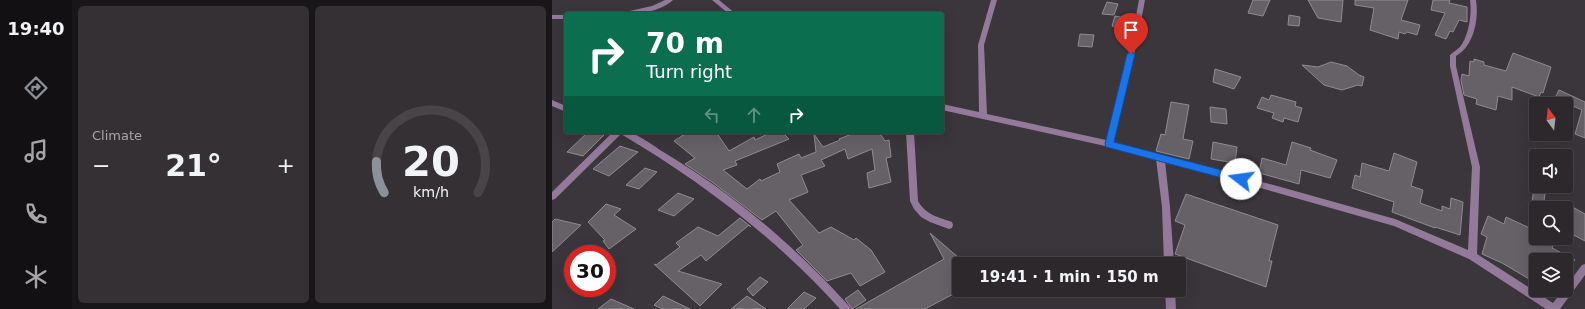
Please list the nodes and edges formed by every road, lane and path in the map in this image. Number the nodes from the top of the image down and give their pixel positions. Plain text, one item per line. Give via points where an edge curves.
1 (670, 0) edge
2 (715, 0) edge
3 (994, 0) edge
4 (1142, 0) edge
5 (1473, 0) edge
6 (635, 12) edge
7 (730, 12) edge
8 (552, 17) edge
9 (564, 18) edge
10 (552, 104) edge
11 (944, 107) edge
12 (564, 108) edge
13 (983, 116) junction
14 (616, 134) edge
15 (626, 134) edge
16 (910, 134) edge
17 (1109, 144) junction
18 (1160, 157) junction
19 (552, 197) edge
20 (949, 225) dead end
21 (1472, 256) junction
22 (1169, 257) edge
23 (1585, 268) edge
24 (1170, 297) edge
25 (846, 309) edge
26 (1171, 309) edge
27 (1554, 309) edge

1 - 6 street via 654,8
2 - 7 street
3 - 13 street via 982,45
4 - 17 street
5 - 21 street via 1471,29 1462,49 1453,56 1456,85 1476,167
8 - 9 street
10 - 12 street
11 - 13 street
13 - 17 street
14 - 19 street
15 - 25 street via 675,163 734,207 827,286
16 - 20 street via 914,201 919,211
17 - 18 street
18 - 21 street via 1395,223
18 - 22 street
21 - 27 street
23 - 27 street
24 - 26 street

